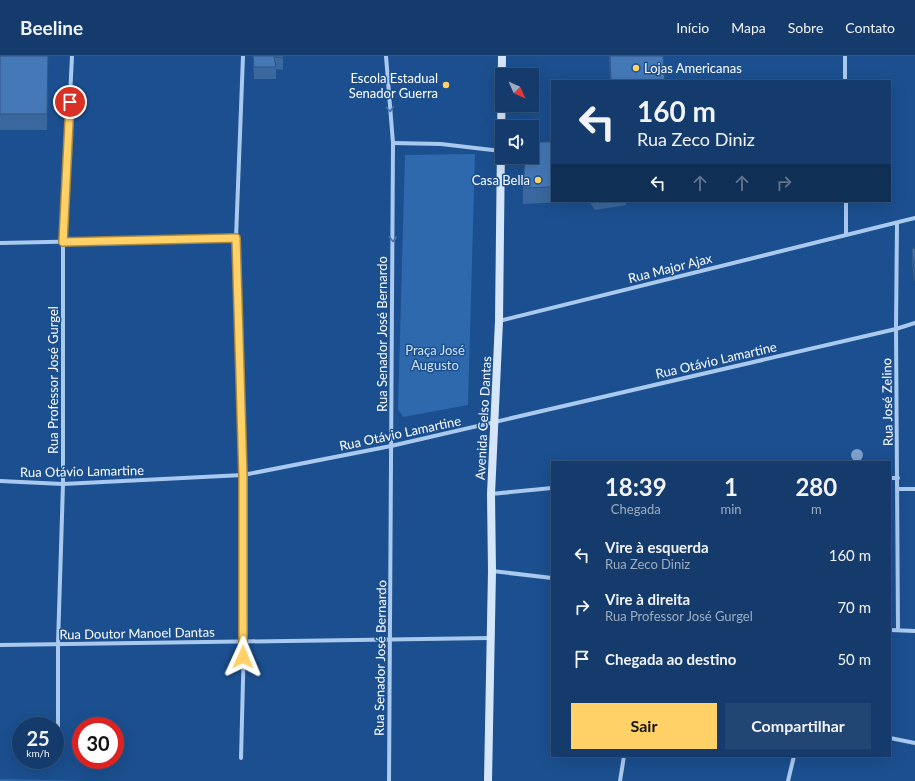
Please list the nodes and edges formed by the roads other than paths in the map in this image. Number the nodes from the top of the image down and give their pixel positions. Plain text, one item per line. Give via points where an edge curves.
1 (72, 56) edge
2 (243, 56) edge
3 (386, 56) edge
4 (502, 56) edge
5 (845, 56) edge
6 (845, 80) edge
7 (501, 120) edge
8 (393, 143) junction
9 (495, 150) edge
10 (501, 164) edge
11 (846, 202) edge
12 (915, 218) edge
13 (897, 223) junction
14 (846, 234) junction
15 (236, 238) junction
16 (63, 242) junction
17 (0, 243) edge
18 (499, 321) junction
19 (915, 322) edge
20 (896, 328) junction
21 (494, 422) junction
22 (391, 446) junction
23 (243, 476) junction
24 (891, 478) edge
25 (898, 478) junction
26 (0, 481) edge
27 (63, 484) junction
28 (551, 488) edge
29 (898, 489) junction
30 (915, 489) edge
31 (491, 494) junction
32 (492, 571) junction
33 (551, 578) edge
34 (891, 630) edge
35 (898, 630) junction
36 (915, 631) edge
37 (491, 638) junction
38 (391, 639) junction
39 (244, 642) junction
40 (58, 644) junction
41 (0, 645) edge
42 (58, 717) edge
43 (891, 738) edge
44 (915, 743) edge
45 (624, 757) edge
46 (794, 757) edge
47 (241, 758) dead end
48 (389, 781) edge
49 (488, 781) edge
50 (620, 781) edge
51 (788, 781) edge

1 - 16 street, Rua Professor José Gurgel
2 - 15 street
3 -> 8 street, Rua Senador José Bernardo
4 - 7 main road, Avenida Celso Dantas
5 - 6 street
8 - 9 street via 441,144
8 -> 22 street, Rua Senador José Bernardo
10 - 18 main road, Avenida Celso Dantas
11 - 14 street
12 - 13 street, Rua Major Ajax
13 - 14 street, Rua Major Ajax
13 - 20 street, Rua José Zelino
14 - 18 street, Rua Major Ajax
15 - 16 street
15 - 23 street
16 - 17 street
16 - 27 street, Rua Professor José Gurgel
18 - 21 main road, Avenida Celso Dantas
19 - 20 street, Rua Otávio Lamartine
20 - 21 street, Rua Otávio Lamartine
20 - 25 street, Rua José Zelino
21 - 22 street, Rua Otávio Lamartine
21 - 31 main road, Avenida Celso Dantas
22 - 23 street, Rua Otávio Lamartine
22 - 38 street, Rua Senador José Bernardo
23 - 27 street, Rua Otávio Lamartine
23 - 39 street
24 - 25 street
25 - 29 street, Rua José Zelino
26 - 27 street, Rua Otávio Lamartine
27 - 40 street, Rua Professor José Gurgel
28 - 31 street
29 - 30 street
29 - 35 street, Rua José Zelino
31 - 32 main road, Avenida Celso Dantas
32 - 33 street
32 - 37 main road, Avenida Celso Dantas
34 - 35 street
35 - 36 street
37 - 38 street, Rua Doutor Manoel Dantas
37 - 49 main road, Avenida Celso Dantas
38 - 39 street, Rua Doutor Manoel Dantas
38 - 48 street, Rua Senador José Bernardo
39 - 40 street, Rua Doutor Manoel Dantas
39 - 47 street
40 - 41 street, Rua Doutor Manoel Dantas
40 - 42 street, Rua Professor José Gurgel
43 - 44 street
45 - 50 street
46 - 51 street

